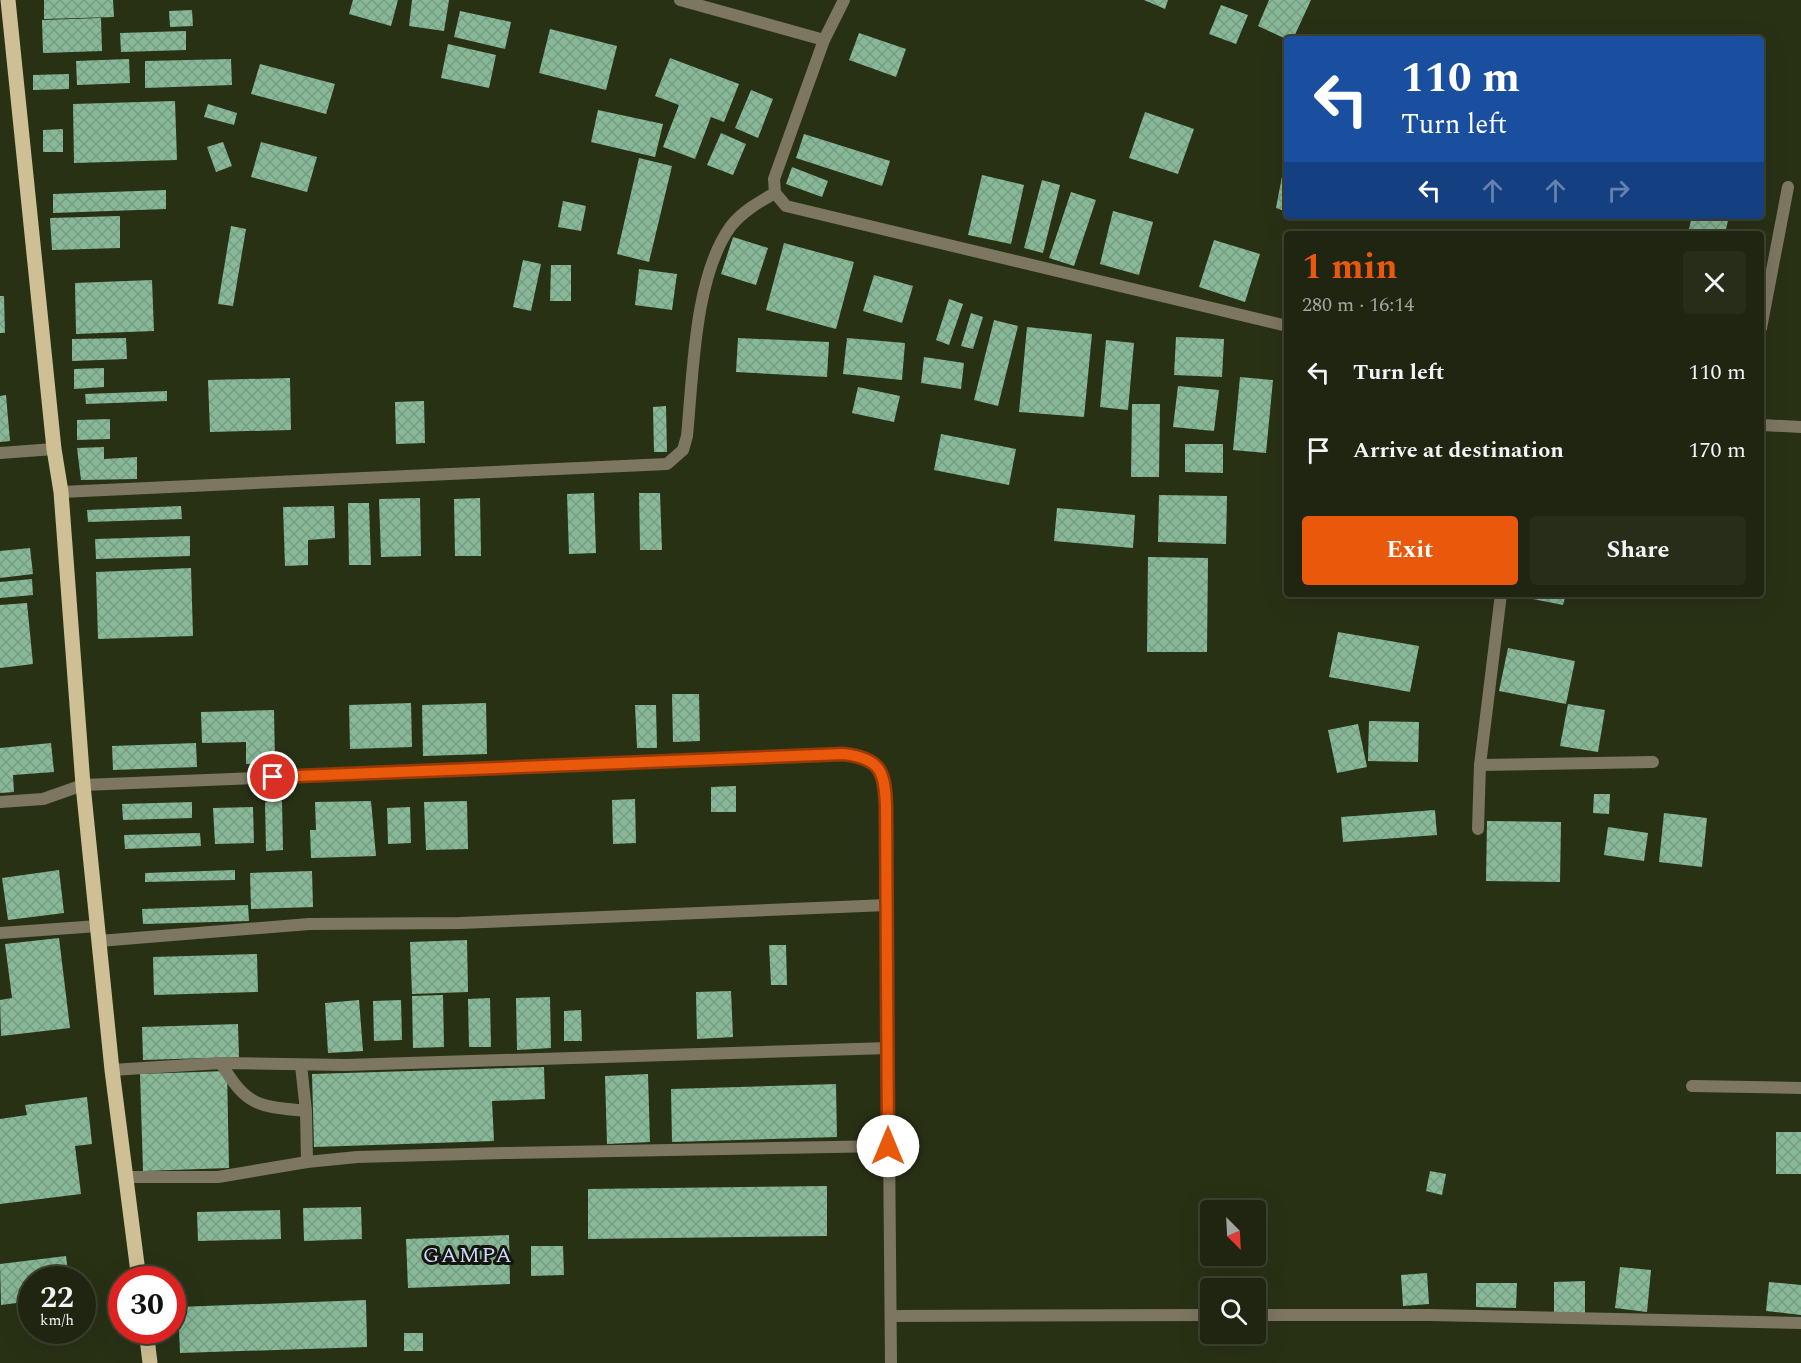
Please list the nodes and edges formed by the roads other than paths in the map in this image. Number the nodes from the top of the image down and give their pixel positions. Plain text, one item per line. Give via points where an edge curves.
1 (8, 0) edge
2 (680, 0) edge
3 (844, 0) edge
4 (824, 40) junction
5 (1788, 187) dead end
6 (775, 193) junction
7 (1764, 312) edge
8 (1284, 325) edge
9 (1764, 425) edge
10 (1801, 427) edge
11 (54, 449) junction
12 (0, 453) edge
13 (61, 492) junction
14 (1501, 597) edge
15 (1653, 762) dead end
16 (1480, 765) junction
17 (83, 785) junction
18 (0, 802) edge
19 (1478, 829) dead end
20 (887, 905) junction
21 (0, 933) edge
22 (99, 933) junction
23 (888, 1048) junction
24 (221, 1063) junction
25 (302, 1065) junction
26 (112, 1070) junction
27 (1692, 1086) dead end
28 (1801, 1088) edge
29 (306, 1111) junction
30 (888, 1146) junction
31 (307, 1162) junction
32 (127, 1177) junction
33 (137, 1266) edge
34 (1200, 1315) edge
35 (1266, 1315) edge
36 (893, 1316) junction
37 (1801, 1323) edge
38 (148, 1344) edge
39 (150, 1363) edge
40 (891, 1363) edge

1 - 11 main road
2 - 4 street
3 - 4 street
4 - 6 street via 774,179
5 - 7 street
6 - 8 street via 786,206 809,212
6 - 13 street via 749,207 731,226 712,263 697,330 687,436 683,450 668,464
9 - 10 street
11 - 12 street
11 - 13 main road
13 - 17 main road
14 - 16 street
15 - 16 street
16 - 19 street
17 - 18 street via 43,799
17 - 20 street via 862,756 877,765 885,783
17 - 22 main road
20 - 22 street
20 - 23 street
21 - 22 street
22 - 26 main road
23 - 25 street
23 - 30 street
24 - 25 street
24 - 26 street
24 - 29 street via 236,1088 261,1107
25 - 29 street
26 - 32 main road
27 - 28 street
29 - 31 street
30 - 31 street via 504,1153
30 - 36 street
31 - 32 street via 218,1177
32 - 33 main road
34 - 36 street
35 - 37 street
36 - 40 street
38 - 39 main road

